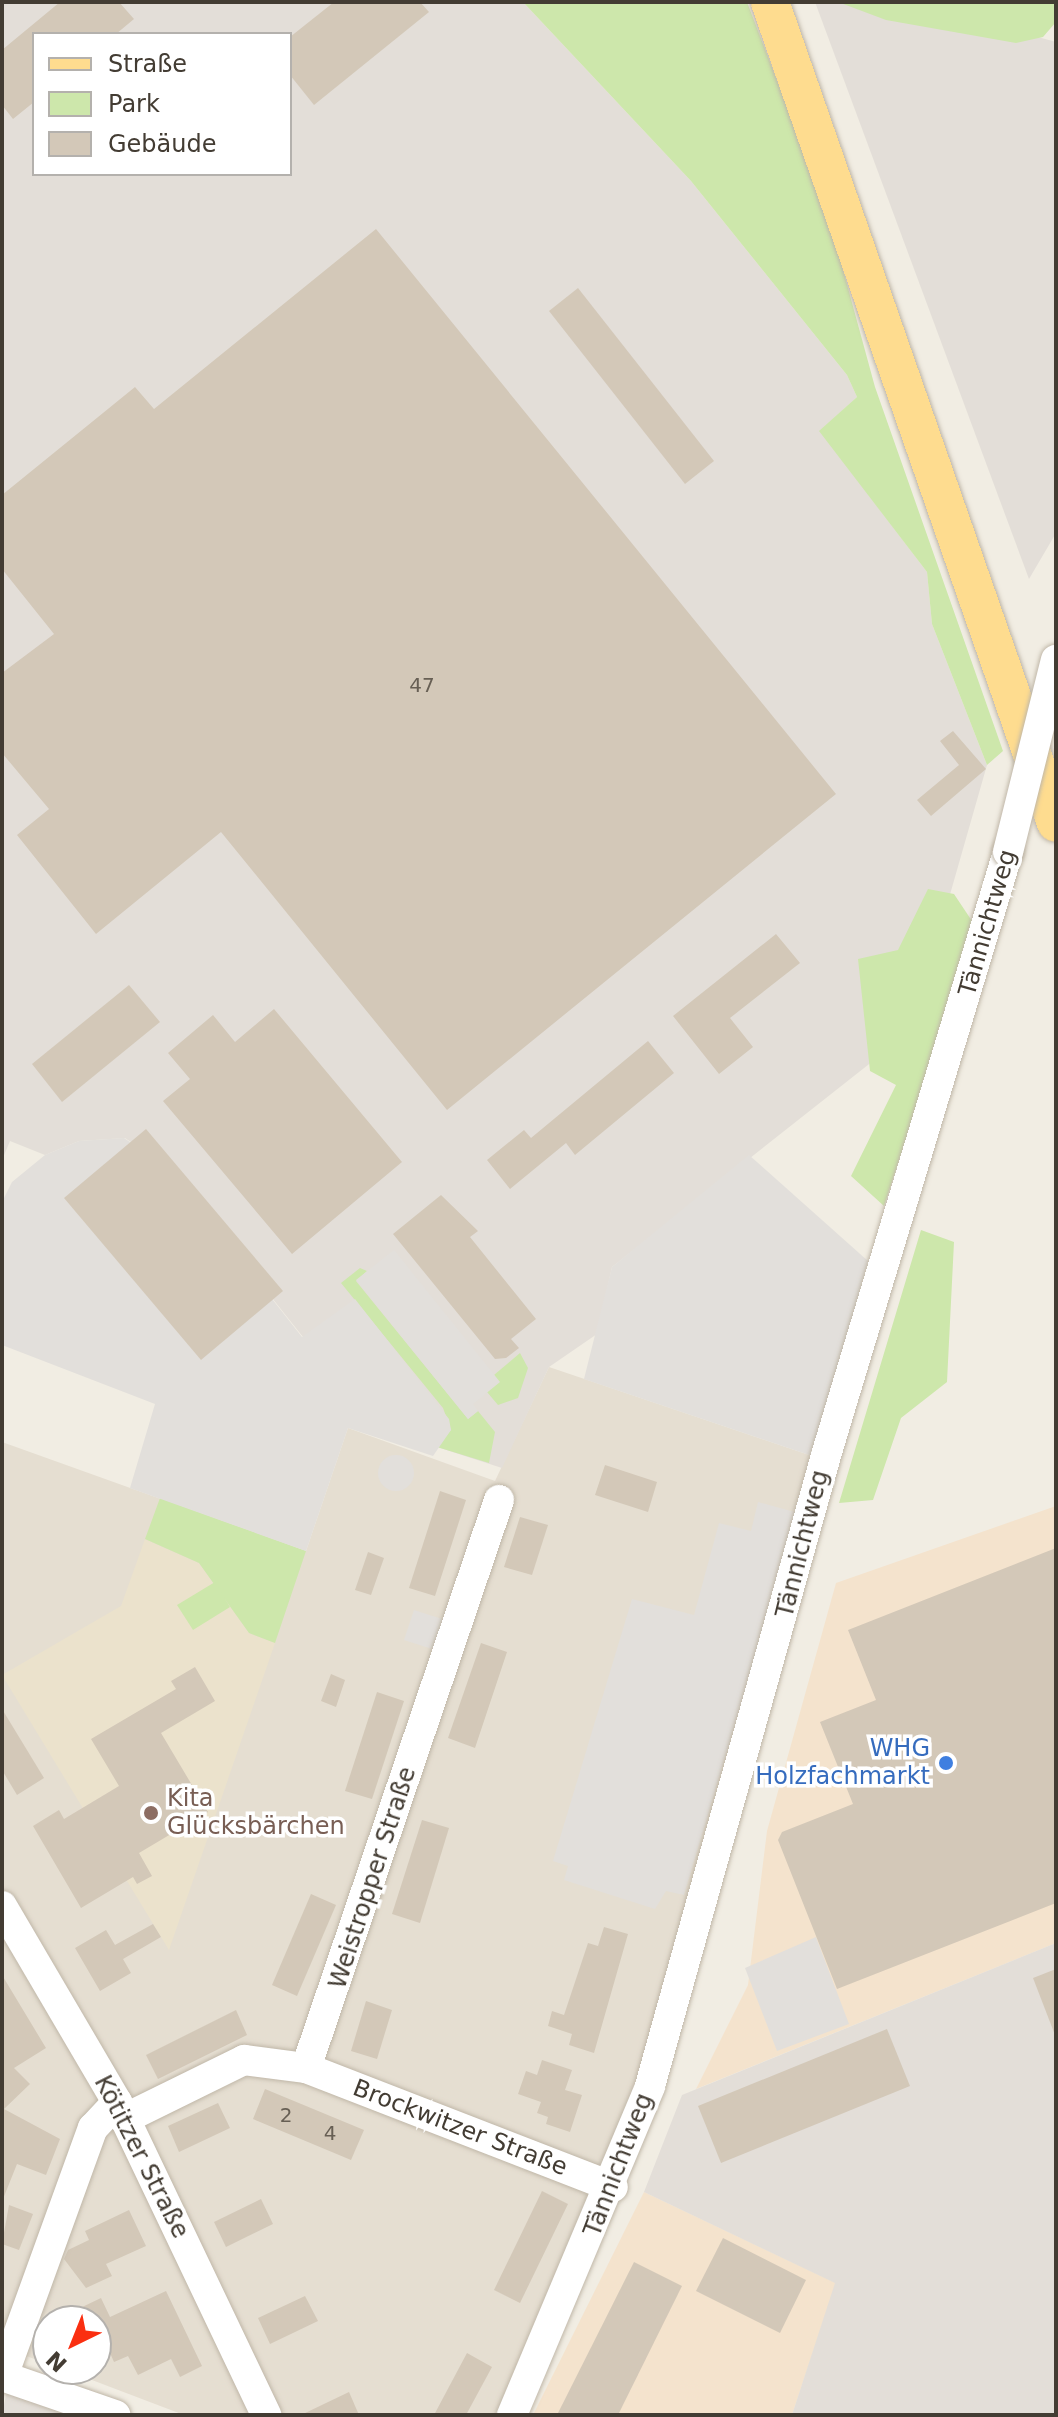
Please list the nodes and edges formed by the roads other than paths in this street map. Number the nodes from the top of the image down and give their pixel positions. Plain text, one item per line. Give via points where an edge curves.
1 (770, 2) edge
2 (1056, 660) edge
3 (1056, 823) edge
4 (499, 1500) dead end
5 (2, 1906) edge
6 (306, 2068) junction
7 (120, 2110) junction
8 (613, 2187) junction
9 (2, 2376) edge
10 (115, 2415) edge
11 (266, 2415) edge
12 (512, 2415) edge

1 - 3 main road
2 - 8 street, Tännichtweg, bridge via 1008,852 827,1452 650,2086
4 - 6 street, Weistropper Straße
5 - 7 street, Kötitzer Straße
6 - 7 street via 244,2060
6 - 8 street, Brockwitzer Straße
7 - 9 street via 93,2128
7 - 11 street, Kötitzer Straße
8 - 12 street, Tännichtweg
9 - 10 street

